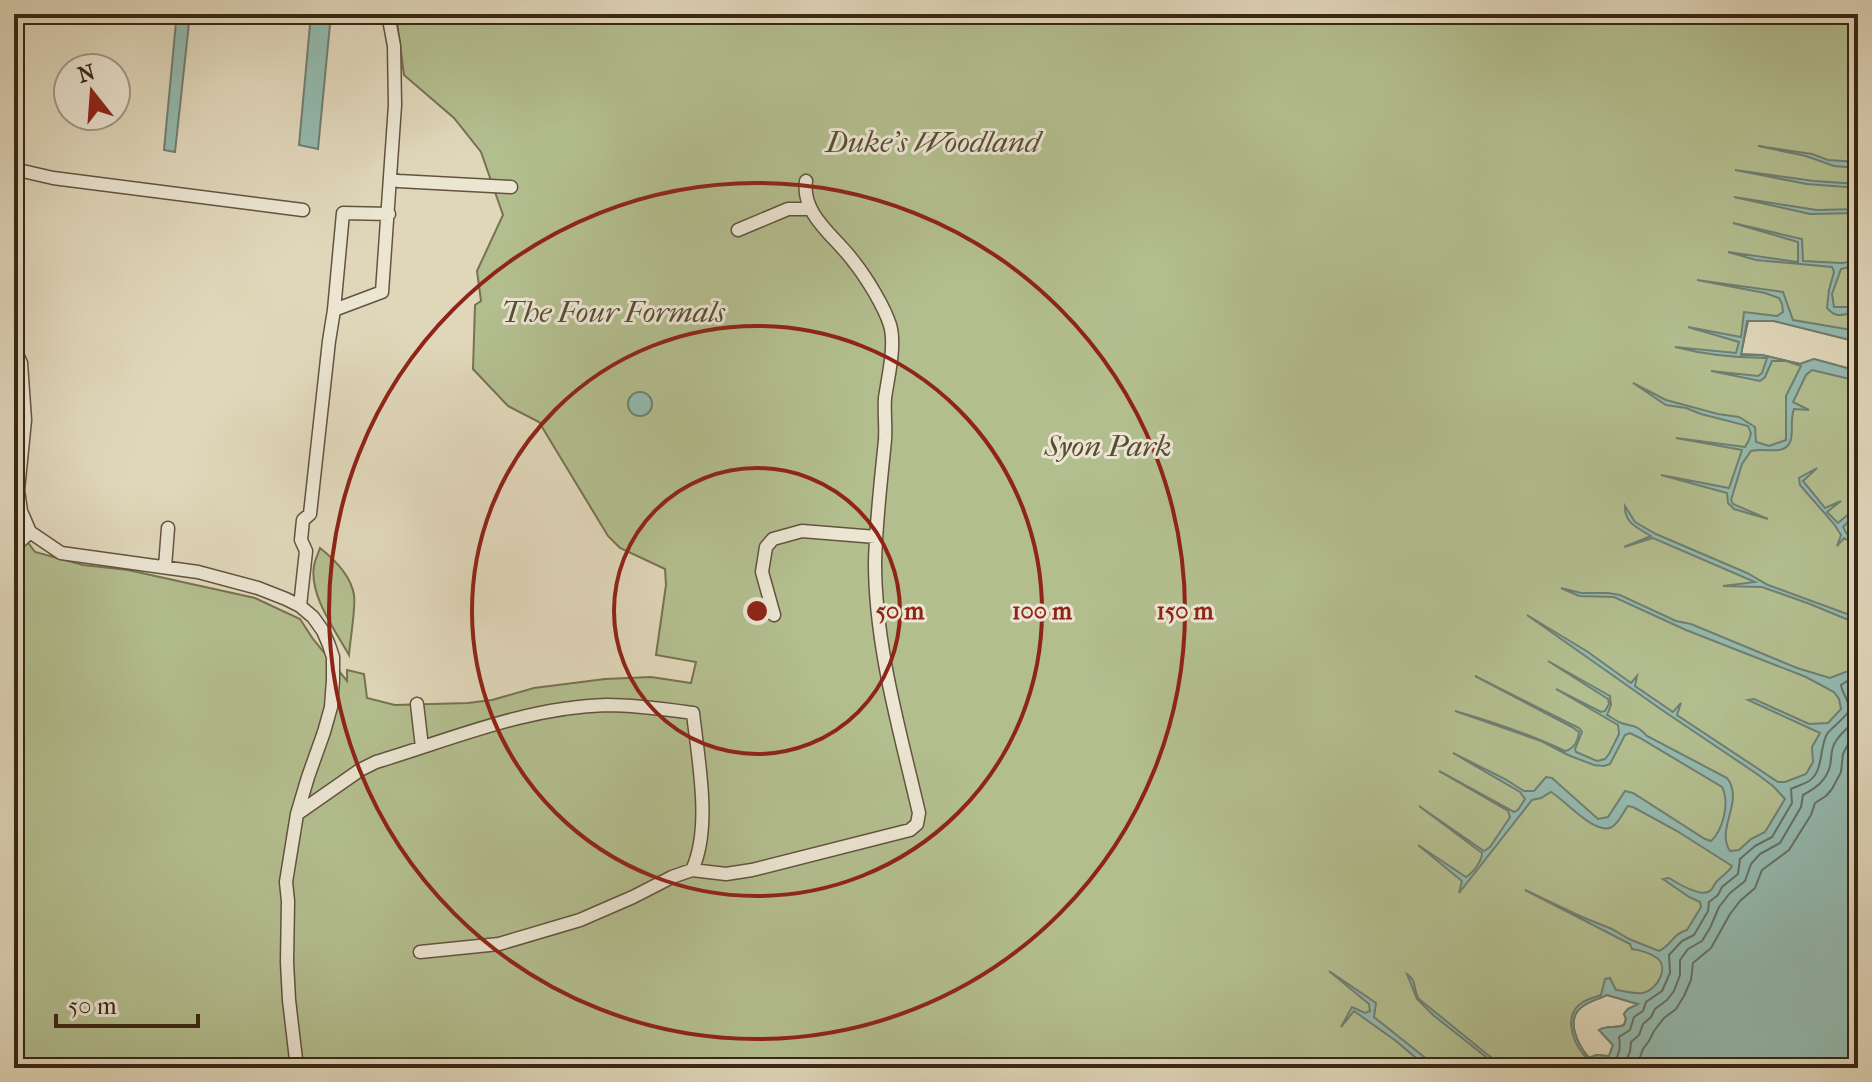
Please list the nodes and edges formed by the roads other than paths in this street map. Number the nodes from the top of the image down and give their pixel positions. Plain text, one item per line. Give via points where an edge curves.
1 (388, 14) edge
2 (14, 169) edge
3 (390, 178) junction
4 (806, 181) dead end
5 (511, 187) dead end
6 (810, 209) junction
7 (303, 210) dead end
8 (389, 214) junction
9 (738, 230) dead end
10 (334, 310) junction
11 (14, 348) edge
12 (168, 528) dead end
13 (30, 532) junction
14 (876, 537) junction
15 (14, 547) edge
16 (165, 567) junction
17 (300, 606) junction
18 (774, 615) dead end
19 (417, 704) dead end
20 (422, 747) junction
21 (297, 814) junction
22 (692, 870) junction
23 (420, 952) dead end
24 (297, 1068) edge

1 - 3 lane via 395,105
2 - 7 lane
3 - 5 lane
3 - 8 lane
4 - 6 lane
6 - 9 lane via 788,209
6 - 14 lane via 866,279 891,326
8 - 10 lane via 382,292
8 - 10 lane via 343,213
10 - 17 lane via 310,514 303,520 306,551
11 - 13 lane via 21,363 25,420 18,490
12 - 16 lane
13 - 15 lane
13 - 16 lane via 61,553
14 - 18 lane via 802,531 773,539 766,547 762,572
14 - 22 lane via 881,644 919,813 917,824 752,870
16 - 17 lane via 258,588
17 - 21 lane via 323,631 333,657 333,680 331,707
19 - 20 lane
20 - 21 lane via 360,770
20 - 22 lane via 563,709 621,706 693,713 702,811
21 - 24 lane via 286,882
22 - 23 lane via 580,920 499,944

